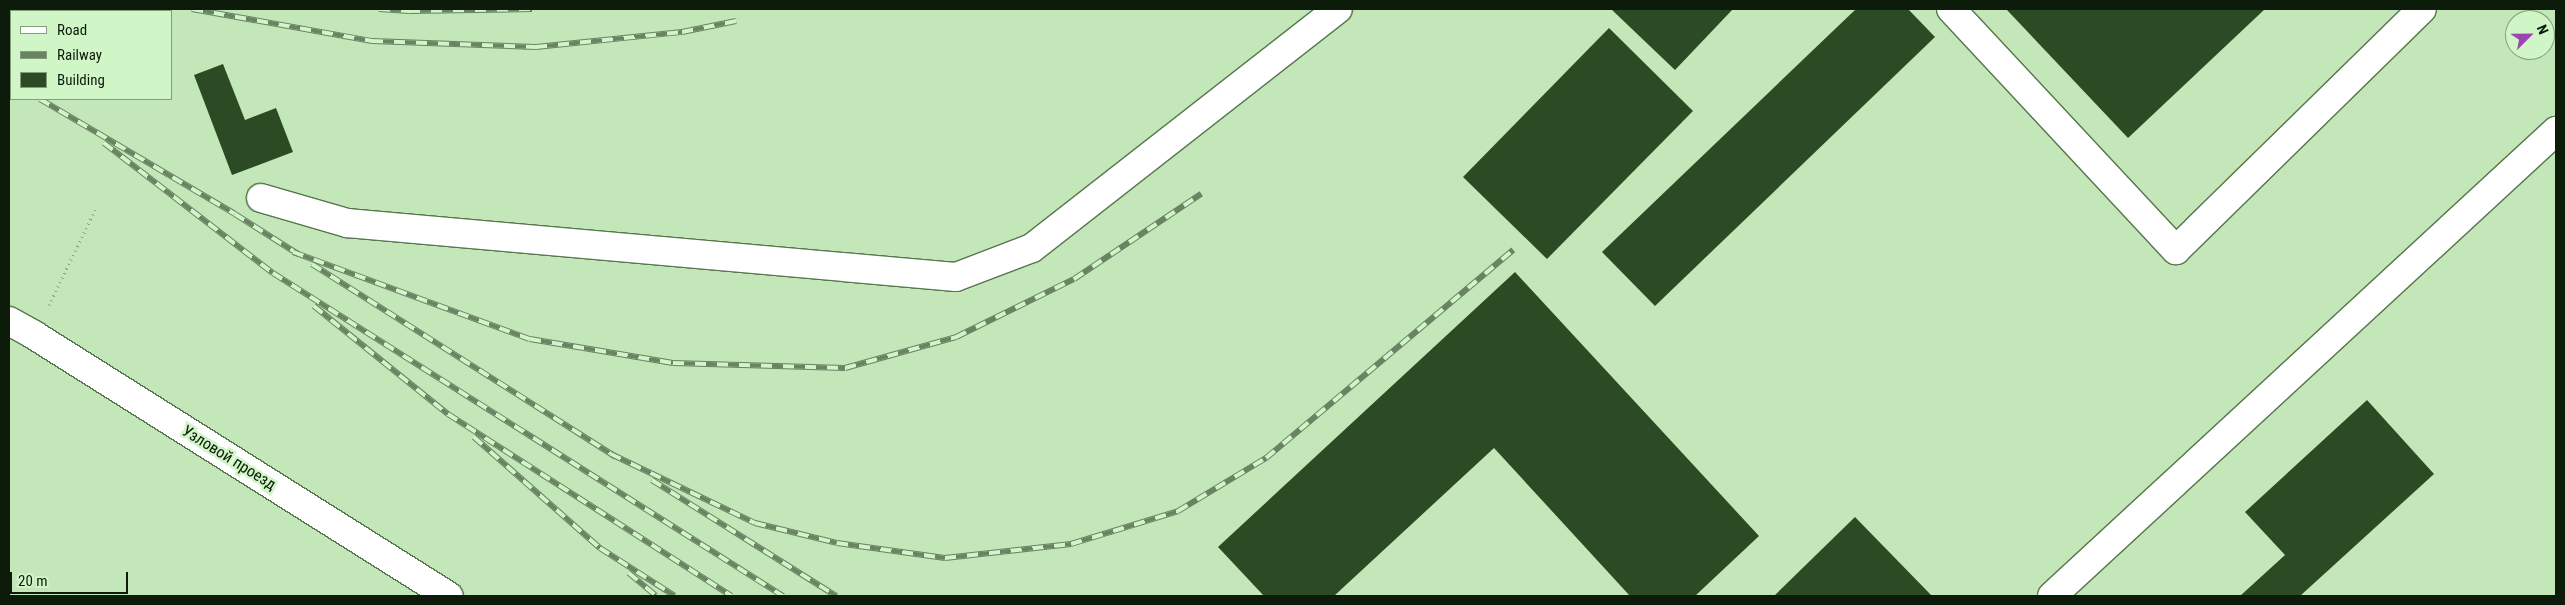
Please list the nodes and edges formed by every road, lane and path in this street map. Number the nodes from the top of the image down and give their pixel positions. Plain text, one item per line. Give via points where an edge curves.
1 (1338, 9) edge
2 (1951, 9) edge
3 (2422, 9) edge
4 (2556, 131) edge
5 (261, 198) dead end
6 (95, 210) dead end
7 (9, 321) edge
8 (34, 335) junction
9 (449, 596) edge
10 (2052, 596) edge

1 - 5 street via 1032,248 956,277 346,224
2 - 3 street via 2176,250
4 - 10 street
6 - 8 path
7 - 8 street, Узловой проезд
8 - 9 street, Узловой проезд

